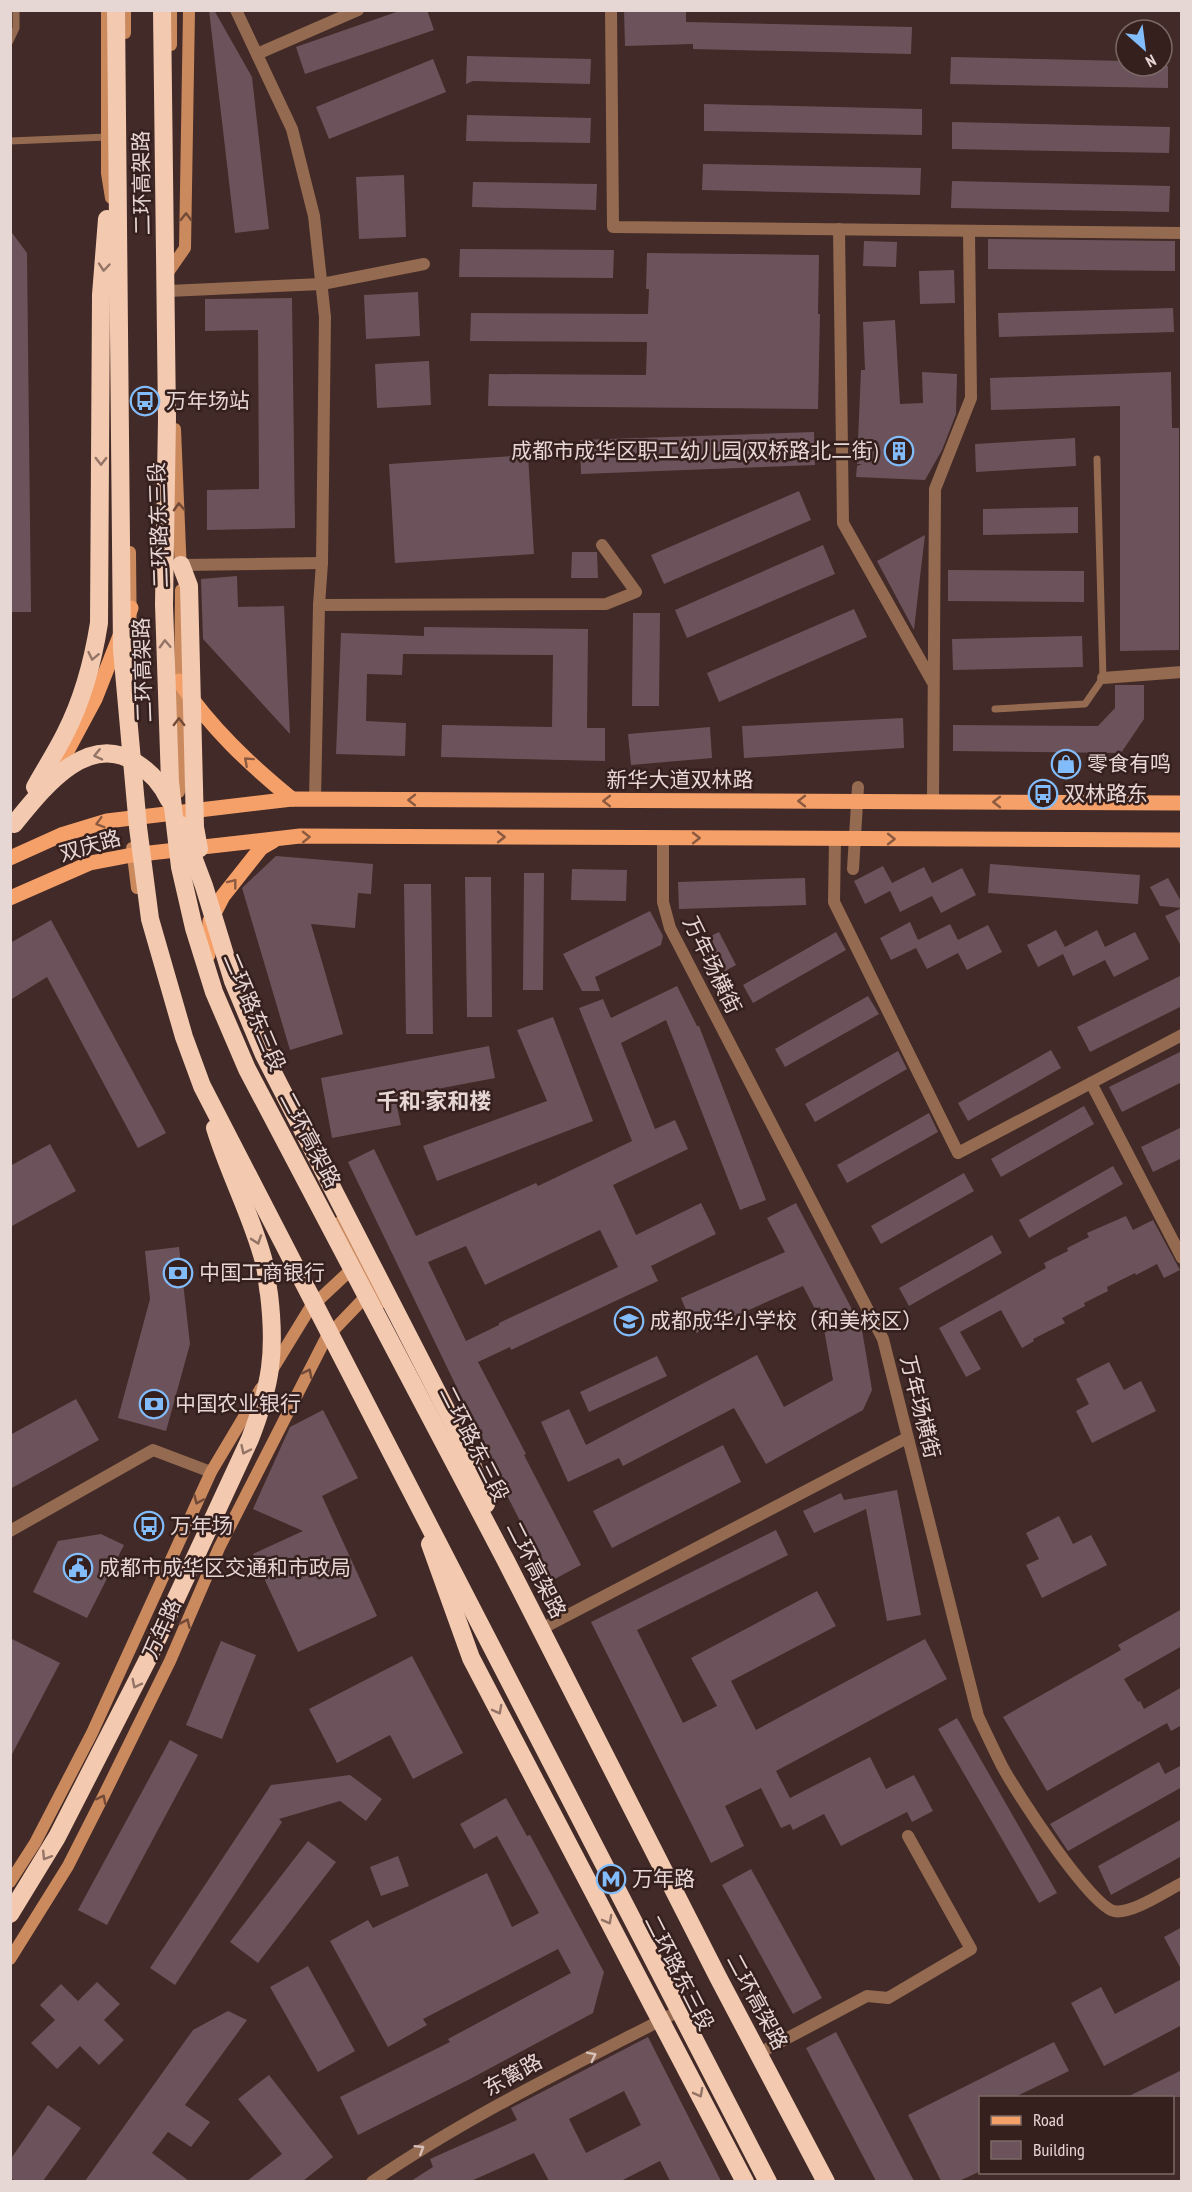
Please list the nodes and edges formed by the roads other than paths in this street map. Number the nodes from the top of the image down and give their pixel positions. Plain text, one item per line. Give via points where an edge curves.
1 (16, 10) edge
2 (107, 10) edge
3 (116, 10) edge
4 (125, 10) edge
5 (162, 10) edge
6 (171, 10) edge
7 (189, 10) edge
8 (236, 10) edge
9 (358, 10) edge
10 (611, 10) edge
11 (10, 41) edge
12 (257, 54) junction
13 (117, 104) junction
14 (107, 137) junction
15 (10, 141) edge
16 (839, 229) junction
17 (969, 231) junction
18 (1182, 233) edge
19 (122, 259) junction
20 (424, 264) dead end
21 (169, 271) junction
22 (321, 284) junction
23 (168, 291) junction
24 (1097, 459) dead end
25 (602, 545) dead end
26 (322, 563) junction
27 (181, 566) junction
28 (319, 605) junction
29 (131, 608) junction
30 (1182, 672) edge
31 (1103, 678) junction
32 (179, 681) junction
33 (933, 682) junction
34 (994, 709) dead end
35 (858, 787) dead end
36 (292, 799) junction
37 (315, 800) junction
38 (933, 802) junction
39 (1182, 803) edge
40 (179, 812) junction
41 (132, 816) junction
42 (12, 827) edge
43 (663, 838) junction
44 (277, 839) junction
45 (835, 839) junction
46 (1182, 840) edge
47 (185, 849) junction
48 (132, 855) junction
49 (10, 858) edge
50 (853, 868) dead end
51 (204, 886) junction
52 (10, 898) edge
53 (208, 955) junction
54 (1182, 1035) edge
55 (1091, 1083) junction
56 (202, 1086) junction
57 (1182, 1258) edge
58 (359, 1263) junction
59 (373, 1289) junction
60 (310, 1308) junction
61 (326, 1338) junction
62 (907, 1438) junction
63 (211, 1472) junction
64 (422, 1522) junction
65 (10, 1531) edge
66 (505, 1559) junction
67 (545, 1627) junction
68 (908, 1836) dead end
69 (10, 1882) edge
70 (1182, 1883) edge
71 (10, 1914) edge
72 (10, 1959) edge
73 (677, 2012) junction
74 (765, 2050) junction
75 (372, 2181) edge
76 (745, 2181) edge
77 (761, 2181) edge
78 (768, 2181) edge
79 (826, 2181) edge
80 (832, 2181) edge

1 - 11 lane via 16,28
2 - 14 main road
3 - 13 highway, 二环高架路
4 - 19 main road, 二环路东三段
66 -> 5 highway, 二环高架路 via 247,1069 204,963 180,867 170,782 164,605 167,418
6 - 21 main road, 二环路东三段
21 -> 7 main road via 185,248
8 - 12 street
9 - 12 street
10 - 16 street via 613,227
12 - 22 street via 292,129 314,216
13 -> 42 highway via 101,295 99,623 93,660 66,733
13 - 56 highway, 二环高架路 via 122,650 150,919
14 - 15 lane
14 - 19 main road via 107,173
16 - 17 street
16 - 33 street via 843,523
17 - 18 street
17 - 33 street via 971,398 935,489
19 - 29 main road, 二环路东三段
20 - 22 street
21 - 23 main road, 二环路东三段
22 - 23 street
22 - 26 street via 325,317
27 -> 23 main road, 二环路东三段
24 - 31 lane
25 - 28 street via 636,592 606,604
26 - 27 street
26 - 28 street
27 - 32 main road, 二环路东三段
27 - 51 highway via 189,586 195,826
28 - 37 street
29 - 41 main road, 二环路东三段
29 - 42 main road via 76,736 50,782
30 - 31 street
31 - 34 lane via 1085,704
36 -> 32 main road via 236,751 201,713
40 -> 32 main road, 二环路东三段
33 - 38 street
35 - 50 street
36 - 37 main road, 新华大道双林路
36 - 40 main road, 新华大道双林路
38 -> 37 main road, 新华大道双林路
39 -> 38 main road, 新华大道双林路
40 - 41 main road, 双庆路
40 - 47 main road, 二环路东三段
41 - 48 main road, 二环路东三段
41 -> 49 main road, 双庆路 via 61,835
51 -> 42 highway via 164,790 155,776 122,754 107,753 72,764 46,785
44 -> 43 main road
43 -> 45 main road
43 - 62 street, 万年场横街 via 663,902 670,928 883,1339
44 - 47 main road
53 -> 44 main road via 210,921 223,896 261,848
45 -> 46 main road
45 - 55 street via 834,902 958,1153
47 - 48 main road, 双庆路
47 - 53 main road, 二环路东三段
48 - 52 main road, 双庆路 via 90,863
48 - 60 main road, 二环路东三段 via 140,907 187,1069
51 - 66 highway via 233,981 264,1055 468,1450
53 - 58 main road, 二环路东三段 via 249,1055
54 - 55 street
55 - 57 street
56 -> 71 highway via 224,1158 265,1263 273,1359 264,1401 149,1657 57,1838
56 - 78 highway, 二环高架路
58 - 59 main road, 二环路东三段
58 - 60 main road, 万年路
59 - 61 main road, 万年路
59 - 67 main road, 二环路东三段
60 - 61 main road, 二环路东三段
60 - 63 main road, 万年路
61 - 64 main road, 二环路东三段
72 -> 61 main road, 万年路 via 68,1866 170,1661 219,1548
62 - 67 street
62 - 70 street, 万年场横街 via 978,1716 1004,1768 1075,1876 1100,1904 1115,1912 1130,1910
63 - 65 street via 153,1450
63 -> 69 main road, 万年路 via 93,1733
64 - 73 main road, 二环路东三段
64 -> 76 highway via 471,1658
66 - 79 highway, 二环高架路
67 - 74 main road, 二环路东三段
68 - 74 street via 971,1949 888,1998 867,1996
75 -> 73 street, 东篱路 via 430,2143
73 - 77 main road, 二环路东三段
74 - 80 main road, 二环路东三段

